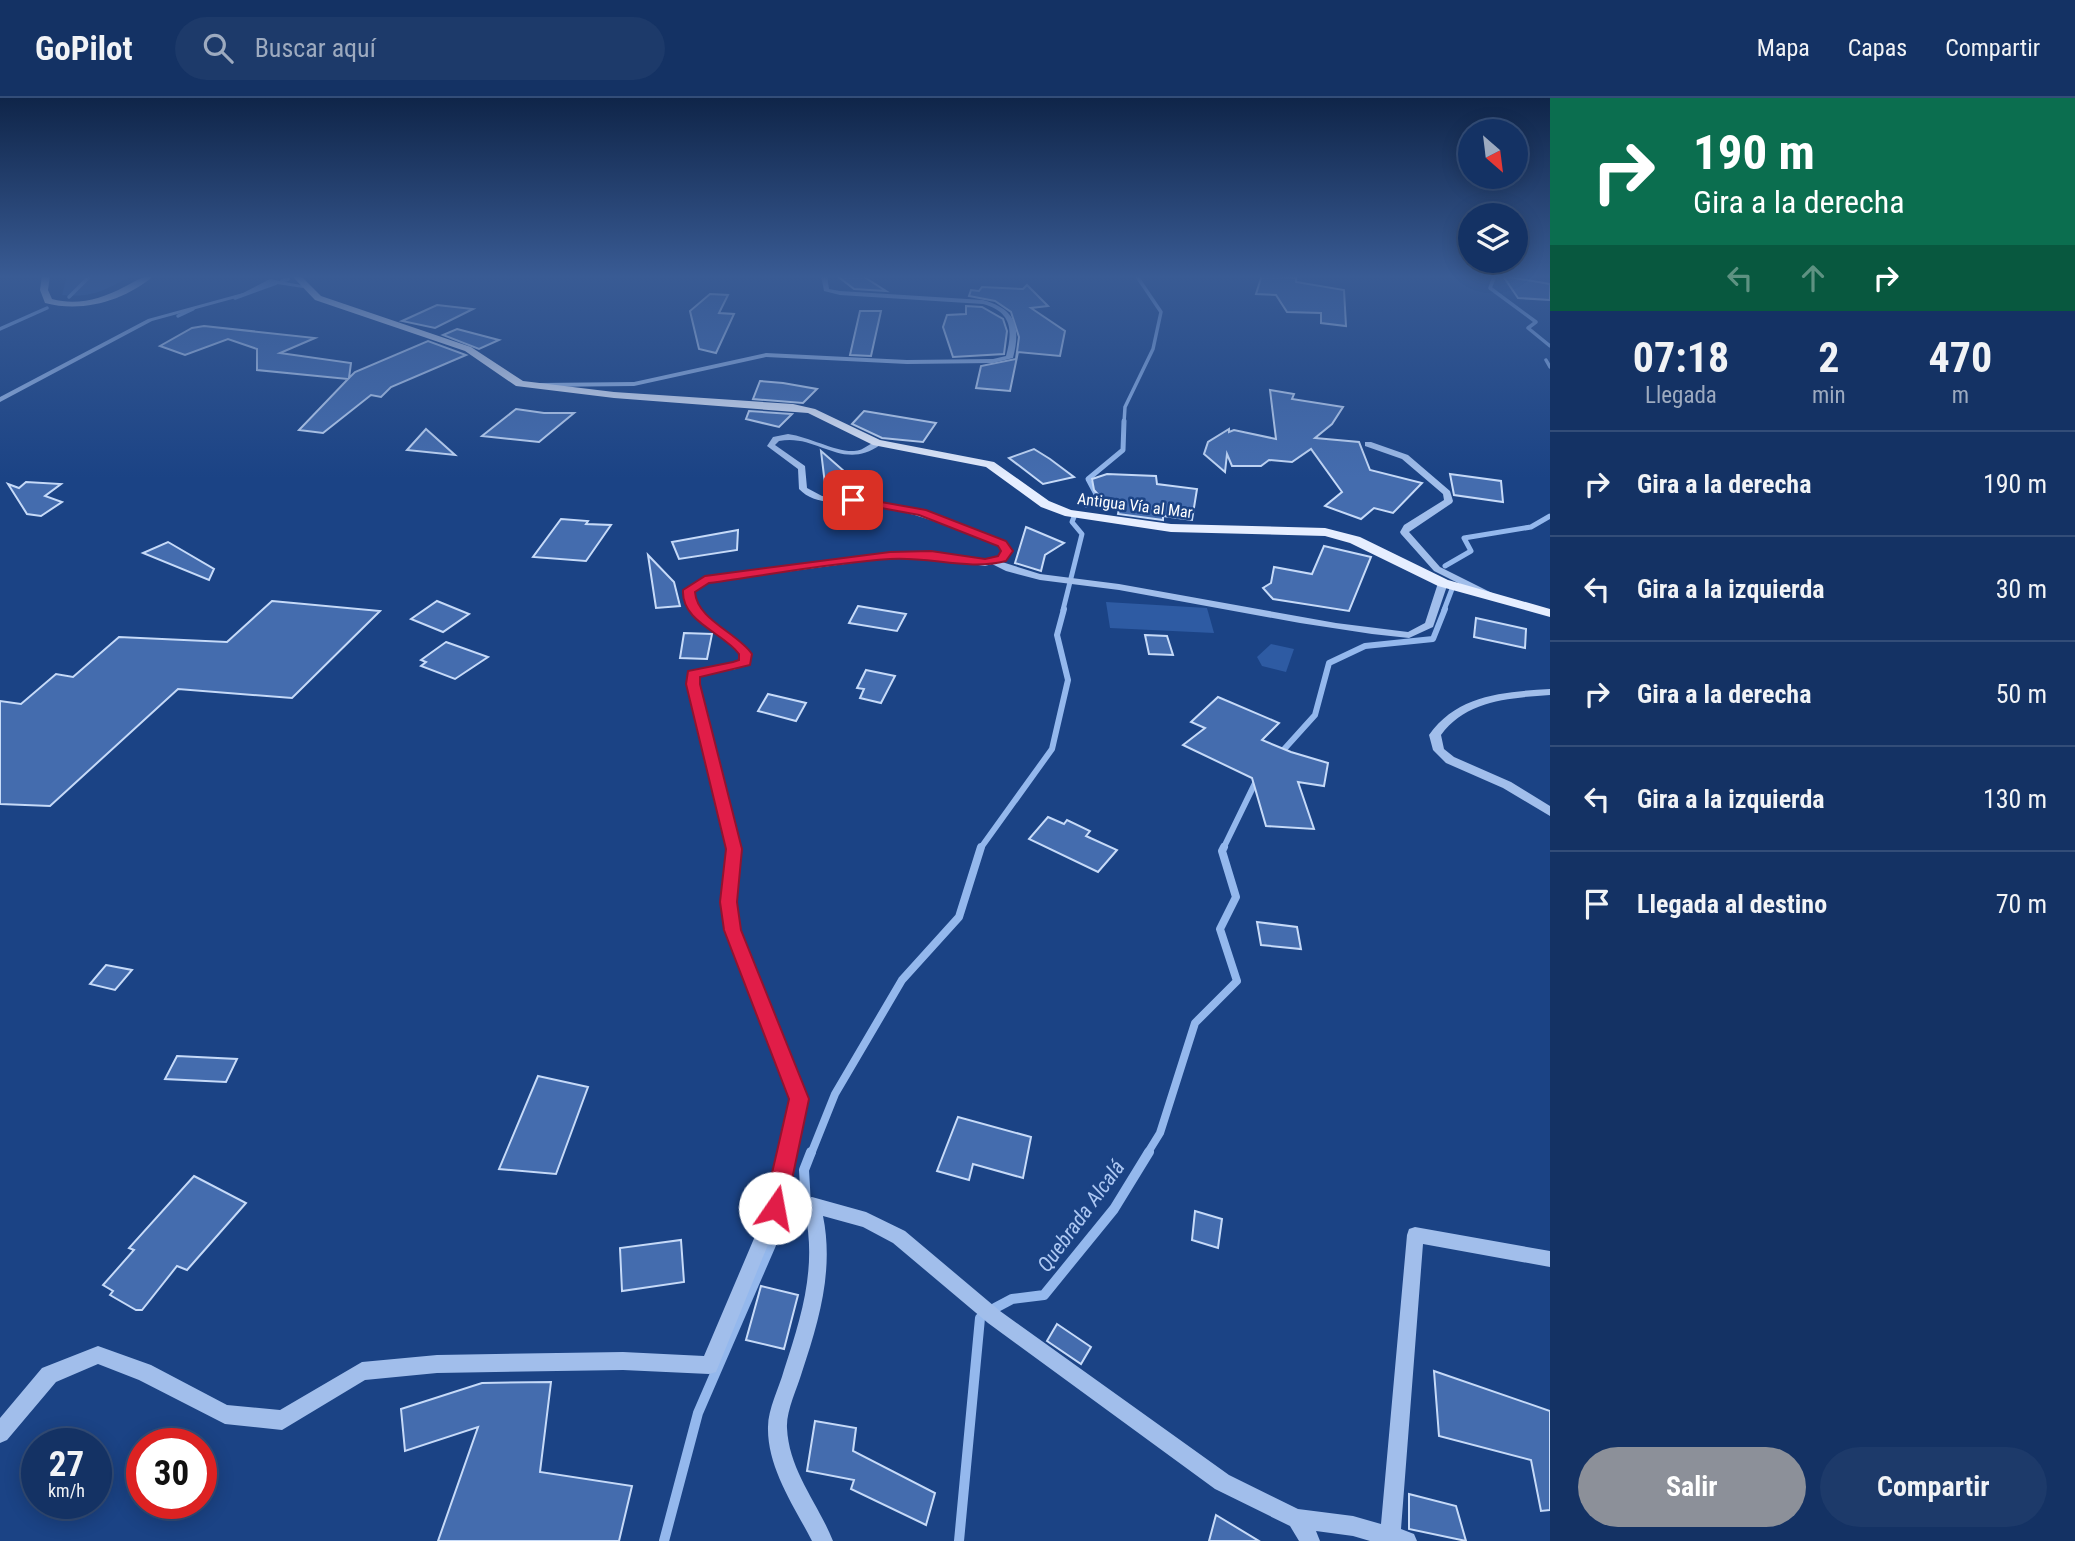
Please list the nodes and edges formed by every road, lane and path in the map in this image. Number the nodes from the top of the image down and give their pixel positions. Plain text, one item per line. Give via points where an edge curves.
1 (108, 342) edge
2 (448, 342) edge
3 (1011, 342) edge
4 (526, 385) junction
5 (0, 400) edge
6 (877, 443) junction
7 (1368, 444) dead end
8 (995, 562) junction
9 (1443, 583) junction
10 (1494, 597) junction
11 (1550, 613) edge
12 (1550, 692) edge
13 (1550, 813) edge
14 (812, 1205) junction
15 (775, 1208) junction
16 (1550, 1259) edge
17 (0, 1433) edge
18 (1297, 1518) junction
19 (1399, 1539) edge
20 (824, 1541) edge
21 (1310, 1541) edge

1 - 5 street
2 - 4 main road, Antigua Vía al Mar via 493,362 513,381
3 - 4 street via 1009,358 993,362 766,355 634,384
4 - 6 main road, Antigua Vía al Mar via 793,407
6 - 8 street via 851,453 792,435 776,439 771,446 802,468 803,489 814,497 904,507 931,516 1002,544 1007,551
6 - 9 main road, Antigua Vía al Mar via 990,464 1045,504 1069,513 1171,528 1325,532 1355,540
7 - 10 street via 1405,457 1447,493 1449,501 1404,532 1437,569
8 - 9 street via 1010,571 1072,583 1409,635 1429,625
8 - 15 street via 890,555 705,580 689,590 701,617 746,654 746,662 737,666 693,674 693,684 734,849 729,902 732,930 799,1099
9 - 10 main road, Antigua Vía al Mar
10 - 11 main road, Antigua Vía al Mar
12 - 13 street via 1507,695 1476,705 1441,724 1435,735 1439,750 1450,760 1498,780
14 - 15 street
14 - 18 street via 866,1220 899,1237 994,1317 1222,1482
14 - 20 street via 819,1229 820,1274 781,1409 777,1440
15 - 17 street via 709,1365 623,1361 437,1364 362,1371 282,1420 225,1414 144,1372 97,1355 49,1375
16 - 19 street via 1415,1234
18 - 19 street
18 - 21 street

